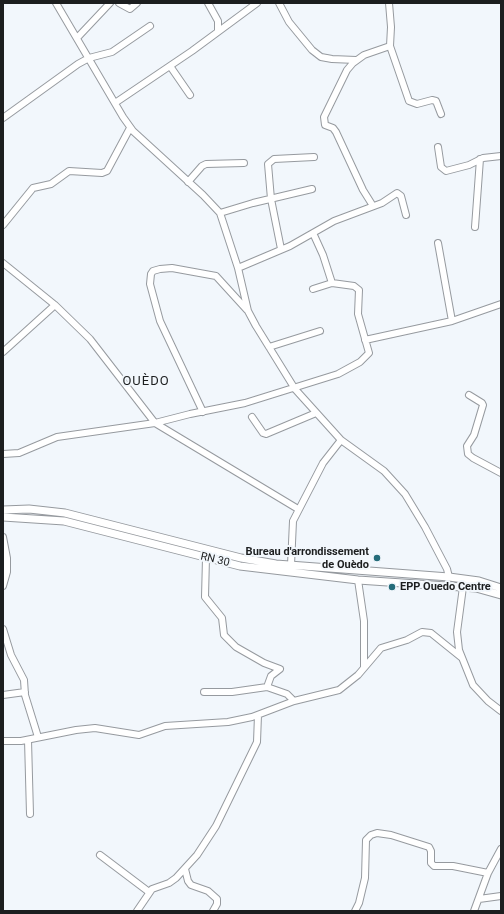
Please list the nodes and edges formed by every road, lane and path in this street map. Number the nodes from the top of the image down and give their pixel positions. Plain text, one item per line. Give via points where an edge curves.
1 (65, 3) edge
2 (110, 3) edge
3 (119, 3) edge
4 (137, 3) edge
5 (208, 3) edge
6 (257, 3) edge
7 (279, 3) edge
8 (389, 3) edge
9 (58, 6) edge
10 (150, 26) dead end
11 (218, 31) junction
12 (77, 38) junction
13 (390, 46) junction
14 (89, 58) junction
15 (356, 60) junction
16 (170, 66) junction
17 (190, 95) dead end
18 (115, 103) junction
19 (442, 114) dead end
20 (3, 118) edge
21 (130, 128) junction
22 (438, 146) dead end
23 (501, 156) edge
24 (314, 157) dead end
25 (480, 159) junction
26 (244, 163) dead end
27 (188, 182) junction
28 (312, 189) dead end
29 (271, 199) junction
30 (373, 206) junction
31 (220, 213) junction
32 (406, 215) dead end
33 (3, 225) edge
34 (475, 227) dead end
35 (313, 233) junction
36 (438, 243) dead end
37 (281, 249) junction
38 (3, 263) edge
39 (238, 268) junction
40 (332, 283) junction
41 (313, 289) dead end
42 (501, 304) edge
43 (55, 305) junction
44 (248, 311) junction
45 (452, 321) junction
46 (320, 331) dead end
47 (366, 340) junction
48 (269, 347) junction
49 (3, 352) edge
50 (295, 389) junction
51 (469, 395) dead end
52 (203, 412) junction
53 (316, 413) junction
54 (252, 417) dead end
55 (155, 423) junction
56 (341, 440) junction
57 (3, 454) edge
58 (501, 473) edge
59 (298, 509) junction
60 (3, 510) edge
61 (3, 517) edge
62 (3, 537) edge
63 (206, 558) junction
64 (291, 565) junction
65 (449, 578) junction
66 (358, 580) junction
67 (3, 586) edge
68 (463, 587) junction
69 (501, 588) edge
70 (501, 595) edge
71 (3, 629) edge
72 (462, 658) junction
73 (364, 667) junction
74 (267, 687) junction
75 (25, 692) junction
76 (204, 692) dead end
77 (3, 695) edge
78 (294, 701) junction
79 (501, 711) edge
80 (258, 715) junction
81 (38, 737) junction
82 (28, 740) junction
83 (3, 742) edge
84 (30, 814) dead end
85 (501, 849) edge
86 (100, 855) dead end
87 (185, 869) junction
88 (488, 873) junction
89 (149, 892) junction
90 (501, 896) edge
91 (479, 899) junction
92 (137, 911) edge
93 (213, 911) edge
94 (355, 911) edge
95 (474, 911) edge

1 - 9 street
2 - 12 street
3 - 4 street via 130,9
5 - 11 street via 218,21
6 - 11 street
7 - 15 street via 302,40 321,57
8 - 13 street
9 - 12 street
10 - 14 street via 112,52
11 - 16 street
12 - 14 street
13 - 15 street
13 - 19 street via 409,101 417,104 436,101
14 - 18 street
14 - 20 street
15 - 30 street via 347,70 324,121 336,132
16 - 17 street
16 - 18 street
18 - 21 street
21 - 27 street
21 - 33 street via 107,171 69,171 51,184 33,188
22 - 25 street via 443,170 454,170
23 - 25 street
24 - 29 street via 270,161 268,164
25 - 34 street
26 - 27 street via 206,164
27 - 31 street
28 - 29 street
29 - 31 street
29 - 37 street
30 - 32 street via 394,194 399,194
30 - 35 street via 334,221
31 - 39 street
35 - 37 street
35 - 40 street
36 - 45 street
37 - 39 street
38 - 43 street
39 - 44 street
40 - 41 street
40 - 47 street via 354,286 359,290 358,311
42 - 45 street
43 - 49 street
43 - 55 street via 90,339
44 - 48 street
44 - 52 street via 216,276 172,268 154,270 151,274 150,284 160,321
45 - 47 street
46 - 48 street
47 - 50 street via 369,353 360,362 338,374
48 - 50 street
50 - 52 street
50 - 53 street
51 - 58 street via 483,406 474,435 467,446 468,454
52 - 55 street
53 - 54 street via 266,434
53 - 56 street
55 - 57 street via 57,437 19,453
55 - 59 street
56 - 59 street via 323,463
56 - 65 street via 384,471 405,494 425,527
59 - 64 street via 293,521
60 - 64 main road, RN 30 via 65,512 242,558
61 - 63 main road, RN 30 / RN 30 via 64,521
62 - 67 street via 7,558
63 - 66 main road, RN 30 / RN 30 via 261,569
63 - 74 street via 205,597 222,618 224,635 236,647 280,669 271,676
64 - 65 main road, RN 30
65 - 69 main road, RN 30 via 479,581
66 - 68 main road, RN 30 / RN 30
66 - 73 street via 364,621
68 - 70 main road, RN 30 / RN 30
68 - 72 street via 457,632
71 - 75 street via 11,656 24,680
72 - 73 street via 431,633 426,632 381,648
72 - 79 street via 473,685
73 - 78 street via 350,683 339,690
74 - 76 street via 232,692
74 - 78 street via 287,694
75 - 77 street
75 - 81 street
78 - 80 street
80 - 81 street via 228,722 165,726 139,735 95,728
80 - 87 street via 258,734 252,754 216,826
81 - 82 street
82 - 83 street
82 - 84 street
85 - 88 street
86 - 89 street
87 - 89 street via 173,881
87 - 93 street via 191,885 208,891 216,899 217,904
88 - 91 street
88 - 94 street via 453,866 434,866 431,863 429,847 377,832 366,840 365,878
89 - 92 street
90 - 91 street
91 - 95 street

